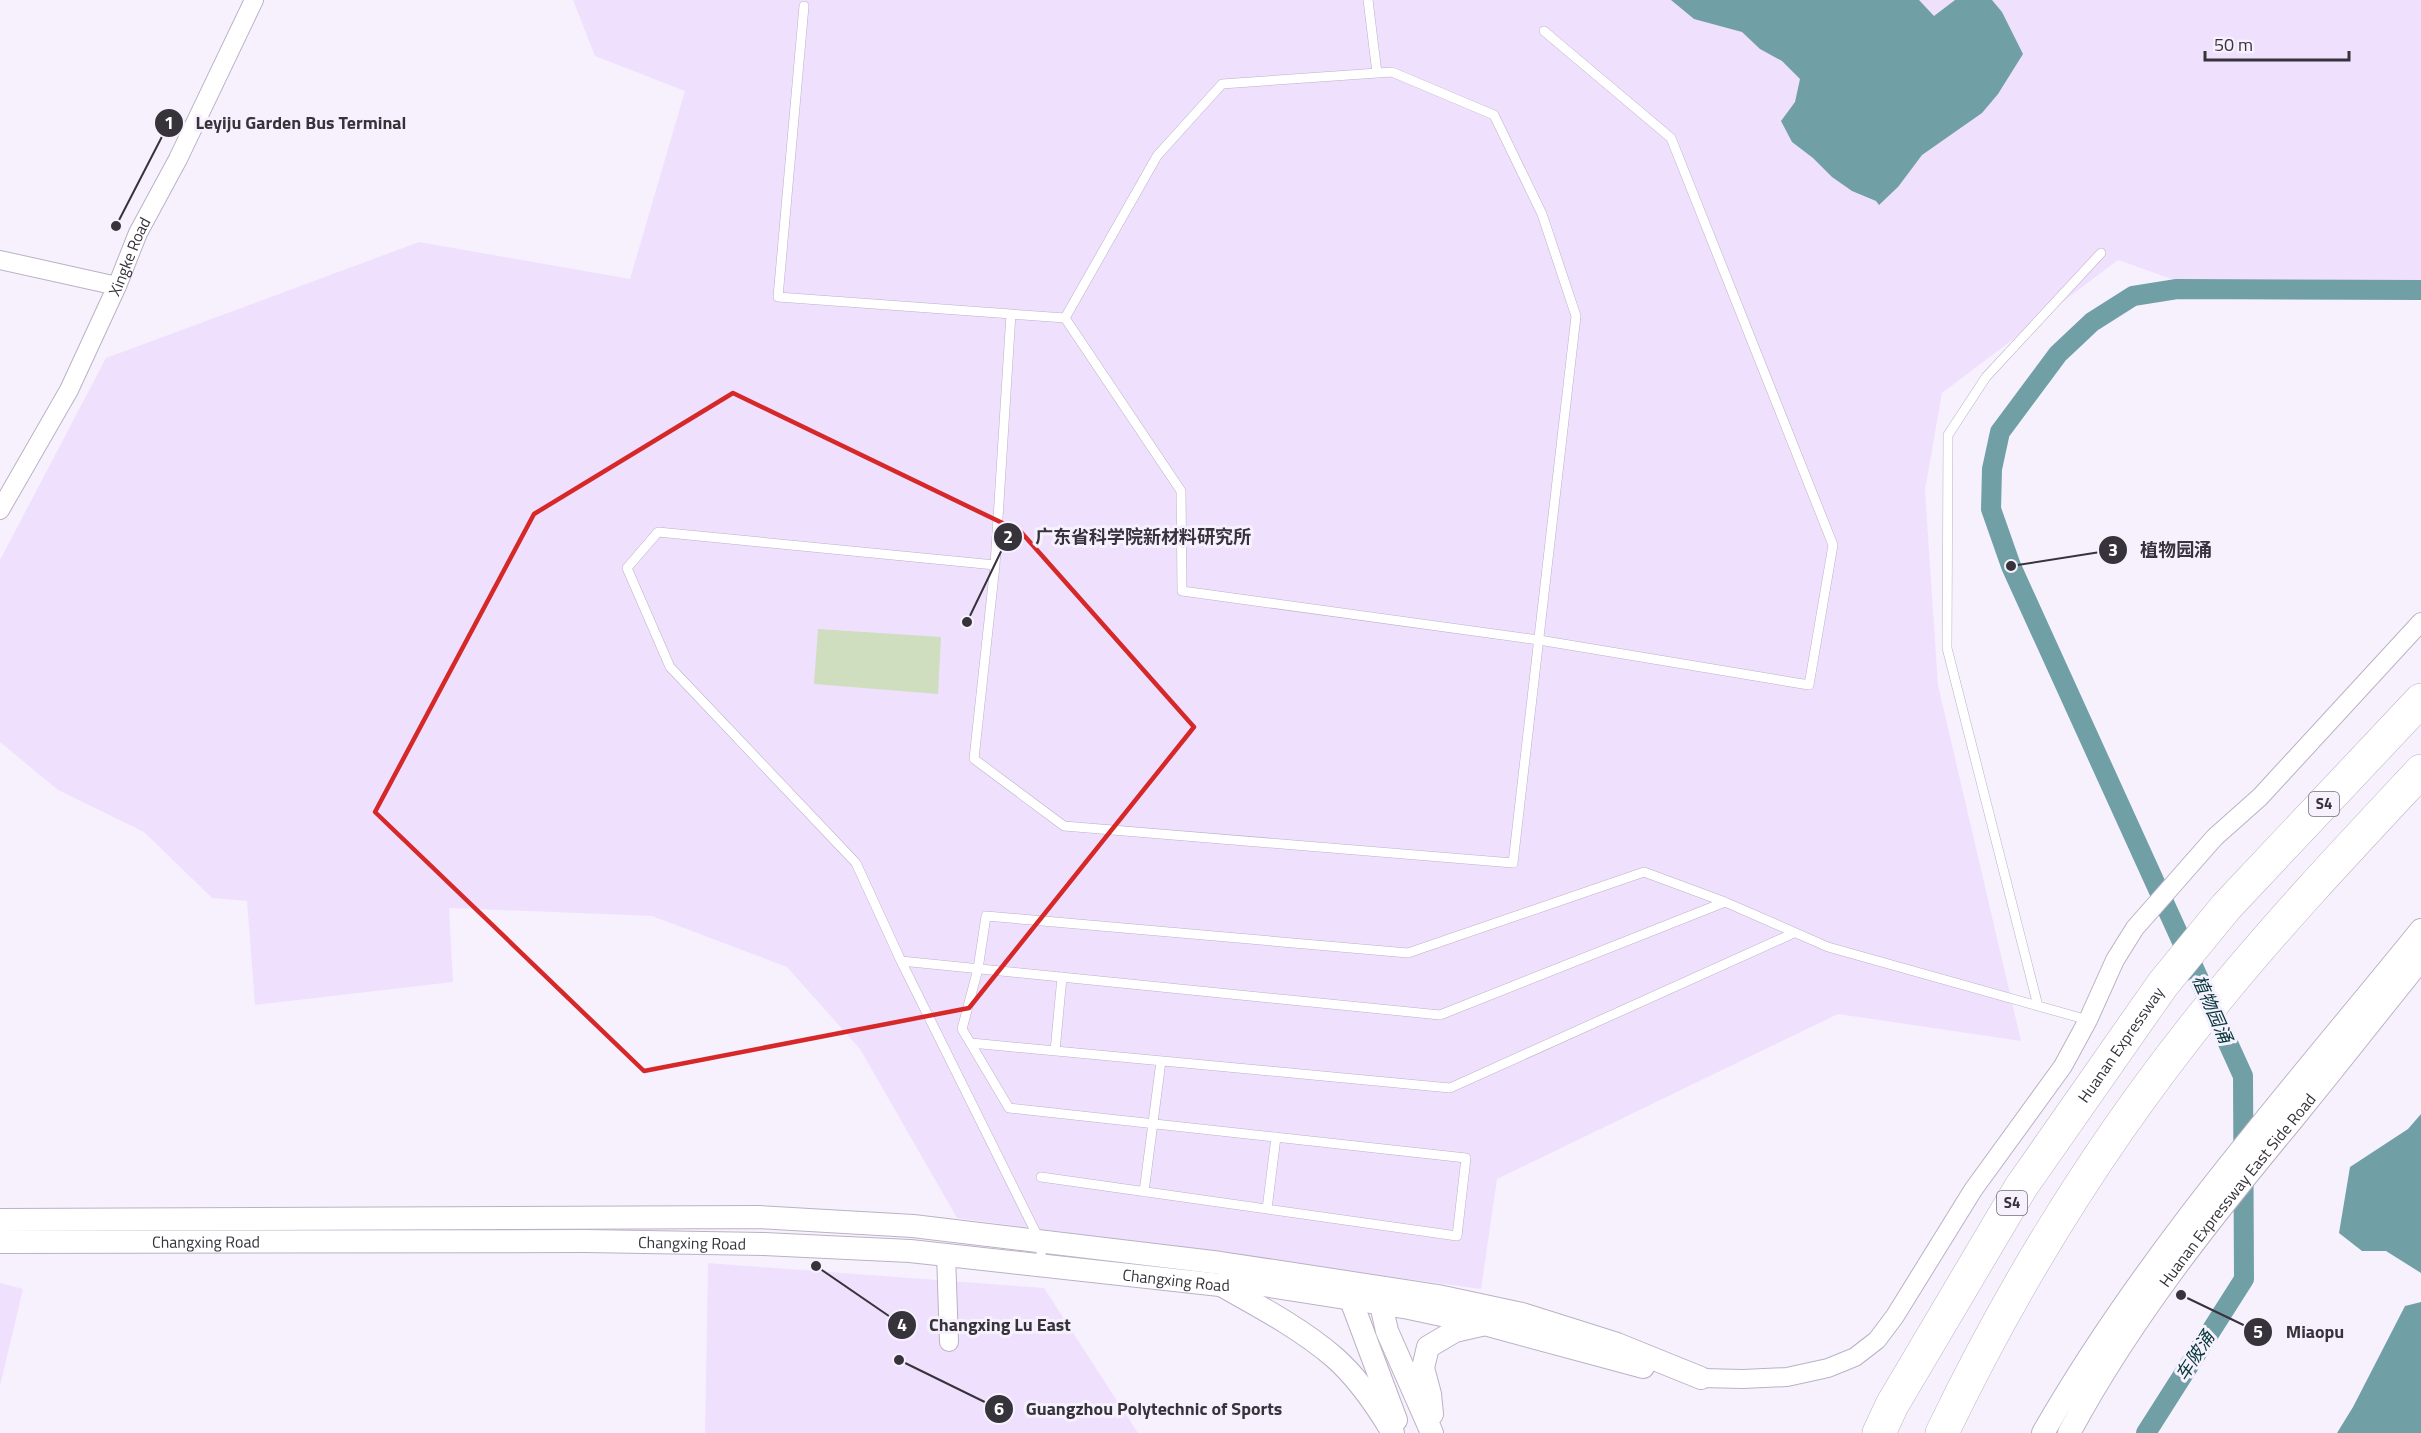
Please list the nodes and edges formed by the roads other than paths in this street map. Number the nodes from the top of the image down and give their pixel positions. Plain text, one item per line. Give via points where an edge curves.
1 (254, 0) edge
2 (1368, 0) edge
3 (804, 6) dead end
4 (1544, 31) dead end
5 (1377, 74) junction
6 (2101, 253) dead end
7 (0, 260) edge
8 (117, 286) junction
9 (1011, 314) junction
10 (1065, 318) junction
11 (0, 510) edge
12 (995, 565) junction
13 (2421, 622) edge
14 (1539, 640) junction
15 (2421, 700) edge
16 (2421, 771) edge
17 (1725, 902) junction
18 (2421, 930) edge
19 (1794, 933) junction
20 (2421, 959) edge
21 (901, 961) junction
22 (978, 969) junction
23 (1062, 977) junction
24 (2038, 1006) junction
25 (2088, 1020) junction
26 (970, 1043) junction
27 (1055, 1051) junction
28 (1161, 1061) junction
29 (2311, 1082) junction
30 (1152, 1124) junction
31 (1276, 1137) junction
32 (1041, 1177) dead end
33 (1144, 1192) junction
34 (1267, 1209) junction
35 (0, 1220) edge
36 (1040, 1241) junction
37 (0, 1242) edge
38 (946, 1254) junction
39 (1042, 1264) junction
40 (1220, 1285) junction
41 (1351, 1291) junction
42 (1379, 1295) junction
43 (1484, 1324) junction
44 (949, 1342) dead end
45 (1701, 1378) junction
46 (1393, 1433) edge
47 (1400, 1433) edge
48 (1432, 1433) edge
49 (1879, 1433) edge
50 (1942, 1433) edge
51 (2043, 1433) edge
52 (2069, 1433) edge

1 - 8 street, Xingke Road via 138,233
2 - 5 lane
3 - 9 lane via 778,297
4 - 14 lane via 1671,138 1833,545 1809,684
5 - 10 lane via 1222,84 1157,156
5 - 14 lane via 1392,72 1494,115 1542,214 1576,316
6 - 24 lane via 1986,377 1948,435 1947,648
7 - 8 street
8 - 11 street, Xingke Road via 69,390
9 - 10 lane
9 - 12 lane
10 - 14 lane via 1181,490 1182,591
12 - 14 lane via 974,759 1064,826 1513,863
12 - 21 lane via 658,532 627,568 670,667 856,863
13 - 25 street via 2260,797 2215,837 2135,928 2115,960
15 - 49 highway, Huanan Expressway / S4 via 2226,907 2163,984 2021,1187
16 - 50 highway via 2246,965 2112,1140 2036,1256
17 - 19 lane
17 - 22 lane via 1644,872 1408,953 987,916
17 - 23 lane via 1440,1015
18 - 29 street
19 - 24 lane via 1828,947
19 - 28 lane via 1450,1088
20 - 29 street, Huanan Expressway East Side Road
21 - 22 lane
21 - 36 lane
22 - 23 lane
22 - 26 lane via 962,1029
23 - 27 lane
24 - 25 lane
25 - 45 street via 2063,1066 1973,1190 1877,1340 1855,1357 1787,1377
26 - 27 lane
26 - 30 lane via 1009,1108
27 - 28 lane
28 - 30 lane
29 - 51 street, Huanan Expressway East Side Road via 2207,1191 2153,1263
29 - 52 street, Huanan Expressway East Side Road via 2129,1331
30 - 31 lane
30 - 33 lane
31 - 34 lane
31 - 34 lane via 1466,1158 1458,1225 1456,1236
32 - 33 lane
33 - 34 lane
35 - 36 street, Changxing Road via 759,1217 913,1226
36 - 39 lane
36 - 41 street, Changxing Road via 1221,1263
37 - 38 street, Changxing Road via 597,1241 764,1244
38 - 39 street, Changxing Road
38 - 44 street
39 - 40 street, Changxing Road
40 - 41 street, Changxing Road
40 - 46 street via 1291,1325 1335,1358 1377,1405
41 - 42 street, Changxing Road
41 - 47 street
42 - 43 street
42 - 45 street via 1438,1296 1522,1314 1617,1344
42 - 48 street via 1387,1331
43 - 45 street via 1636,1366
43 - 48 street via 1455,1331 1428,1347 1423,1368 1430,1394

